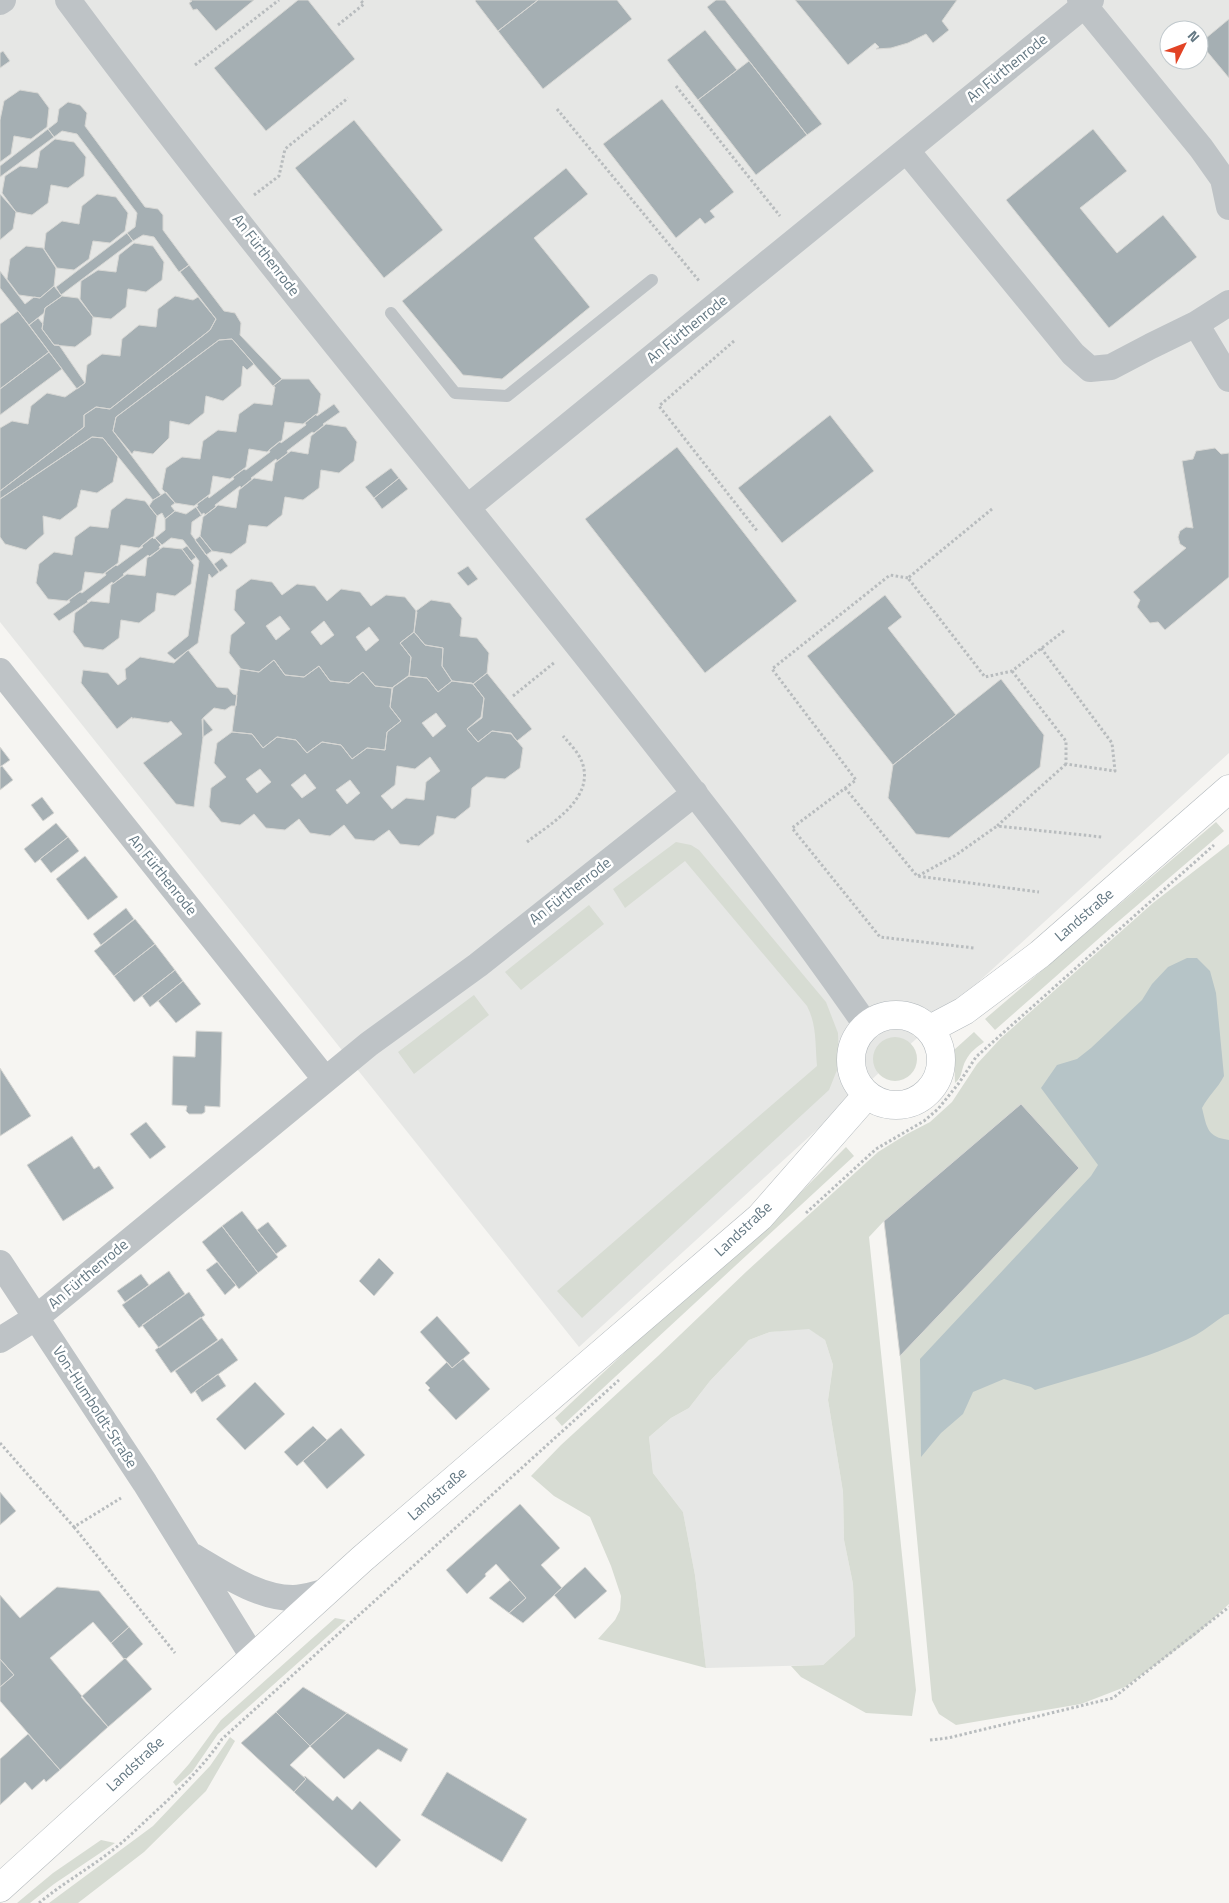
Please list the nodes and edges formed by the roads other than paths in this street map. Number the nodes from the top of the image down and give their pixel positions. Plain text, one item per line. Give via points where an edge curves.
1 (3, 0) edge
2 (68, 0) edge
3 (0, 2) edge
4 (1086, 2) edge
5 (907, 151) junction
6 (1226, 180) edge
7 (1229, 207) edge
8 (652, 280) dead end
9 (1229, 303) edge
10 (390, 313) dead end
11 (1196, 324) junction
12 (1229, 379) edge
13 (468, 507) junction
14 (0, 671) edge
15 (1229, 789) edge
16 (695, 793) junction
17 (866, 1025) junction
18 (930, 1029) junction
19 (325, 1079) junction
20 (867, 1095) junction
21 (0, 1263) edge
22 (36, 1317) junction
23 (0, 1340) edge
24 (188, 1553) junction
25 (324, 1592) junction
26 (253, 1657) junction
27 (0, 1888) edge

1 - 3 street
2 - 13 street, An Fürthenrode via 128,81
4 - 5 street, An Fürthenrode
4 - 6 street, An Fürthenrode
5 - 11 street via 1073,354 1090,369 1111,367
5 - 13 street, An Fürthenrode
6 - 7 street, An Fürthenrode
8 - 10 lane via 507,396 455,393
9 - 11 street
11 - 12 street
13 - 16 street, An Fürthenrode
14 - 19 street, An Fürthenrode
15 - 18 street, Landstraße via 1040,954 964,1011
16 - 17 street, An Fürthenrode
16 - 19 street, An Fürthenrode via 478,965
17 - 18 street via 881,1016 899,1014 916,1018
17 - 20 street via 856,1038 851,1068
18 - 20 street via 939,1044 942,1061 939,1077 930,1092 916,1102 899,1105 882,1103
19 - 22 street, An Fürthenrode
20 - 25 street, Landstraße via 760,1217
21 - 22 street, Von-Humboldt-Straße
22 - 23 street, An Fürthenrode
22 - 24 street, Von-Humboldt-Straße
24 - 25 street, Von-Humboldt-Straße via 259,1591 293,1598
24 - 26 street, Von-Humboldt-Straße
25 - 26 street, Landstraße
26 - 27 street, Landstraße

